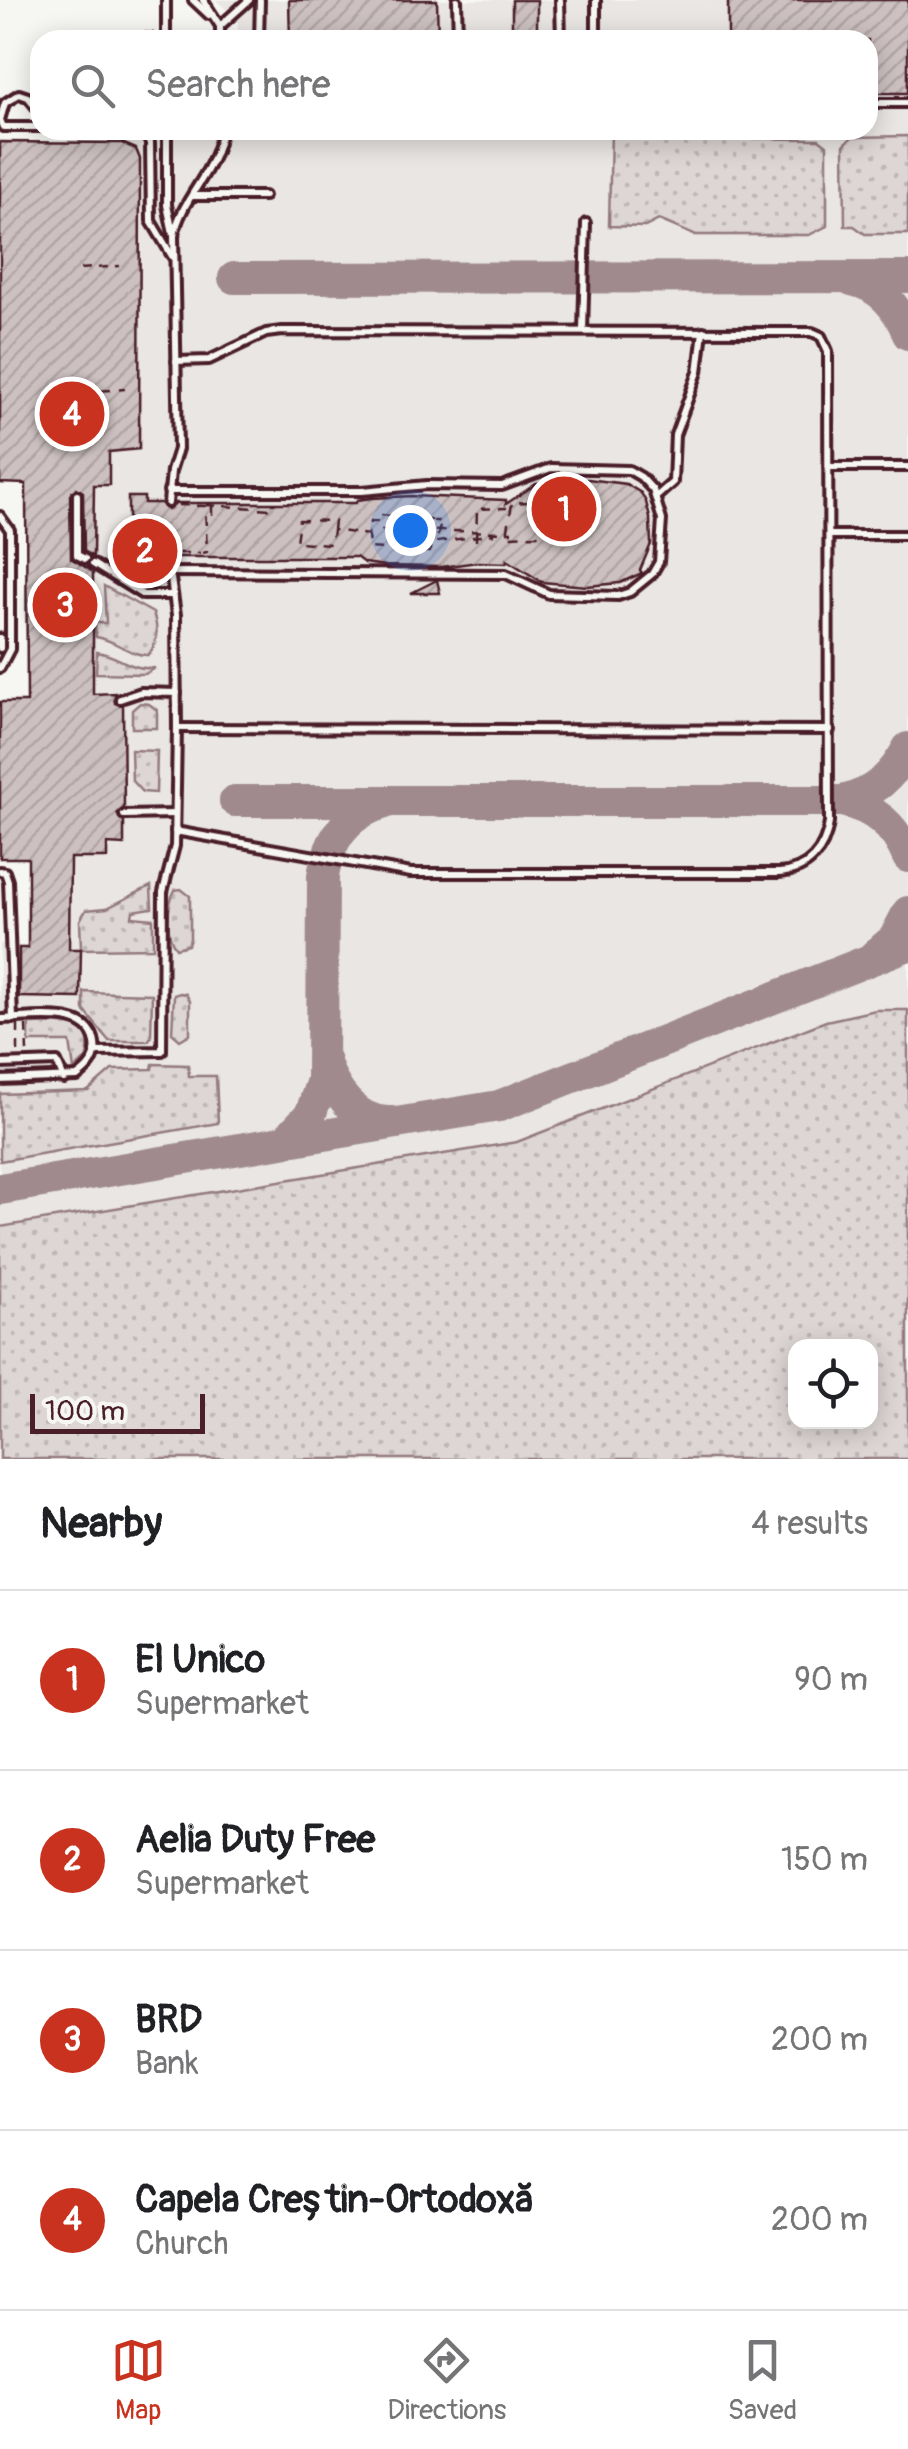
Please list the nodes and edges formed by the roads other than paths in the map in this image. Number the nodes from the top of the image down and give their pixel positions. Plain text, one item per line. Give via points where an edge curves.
1 (166, 0) edge
2 (194, 0) edge
3 (203, 0) edge
4 (249, 0) edge
5 (260, 0) edge
6 (457, 0) edge
7 (560, 0) edge
8 (596, 0) edge
9 (220, 26) junction
10 (166, 30) edge
11 (220, 30) edge
12 (260, 30) edge
13 (458, 30) edge
14 (561, 30) edge
15 (596, 30) edge
16 (30, 100) edge
17 (908, 102) edge
18 (878, 103) edge
19 (30, 127) edge
20 (148, 140) edge
21 (167, 140) edge
22 (219, 140) edge
23 (191, 196) junction
24 (264, 196) dead end
25 (586, 223) dead end
26 (174, 236) junction
27 (174, 259) junction
28 (583, 331) junction
29 (703, 331) junction
30 (176, 361) junction
31 (908, 466) edge
32 (830, 467) junction
33 (168, 491) junction
34 (77, 495) dead end
35 (656, 496) junction
36 (172, 504) road end
37 (0, 516) edge
38 (908, 534) edge
39 (830, 535) junction
40 (167, 555) road end
41 (168, 572) junction
42 (173, 595) junction
43 (0, 638) edge
44 (0, 648) edge
45 (0, 668) edge
46 (177, 693) junction
47 (120, 698) dead end
48 (177, 728) junction
49 (830, 730) junction
50 (124, 814) dead end
51 (176, 814) junction
52 (176, 832) junction
53 (0, 872) edge
54 (4, 897) edge
55 (0, 1018) edge
56 (19, 1019) junction
57 (96, 1052) junction
58 (0, 1064) edge
59 (64, 1079) junction
60 (0, 1080) edge

1 - 10 lane
2 - 9 lane
3 - 9 lane
4 - 9 lane
5 - 12 lane
6 - 13 lane
7 - 14 lane
8 - 15 lane
9 - 11 lane
16 - 19 lane via 19,94 6,102 0,120 4,127
17 - 18 lane
20 - 27 lane via 150,221
21 - 26 lane
22 - 23 lane
23 - 24 lane
23 - 26 lane
25 - 28 lane
26 - 27 lane
27 - 30 lane
28 - 29 lane
28 - 30 lane via 282,331 209,360
29 - 32 lane via 821,336 828,351
29 - 35 lane via 698,372 675,435 673,482
30 - 33 lane via 178,449
31 - 32 lane
32 - 39 lane
33 - 35 lane via 502,486 543,469 615,468 641,476
33 - 36 lane
34 - 42 lane via 77,555 142,596
35 - 41 lane via 659,562 642,584 618,596 549,594 506,574
37 - 45 lane via 10,530 10,630
38 - 39 lane
39 - 49 lane
40 - 41 lane
41 - 42 lane
42 - 46 lane
43 - 44 lane
46 - 47 lane
46 - 48 lane
48 - 49 lane
48 - 51 lane
49 - 52 lane via 828,834 810,862 787,872 411,873
50 - 51 lane
51 - 52 lane
52 - 57 lane via 162,892 162,1051
53 - 54 lane via 8,876
54 - 56 lane
55 - 56 lane
56 - 57 lane via 83,1024
57 - 59 lane via 86,1071
58 - 59 lane via 56,1062
59 - 60 lane

